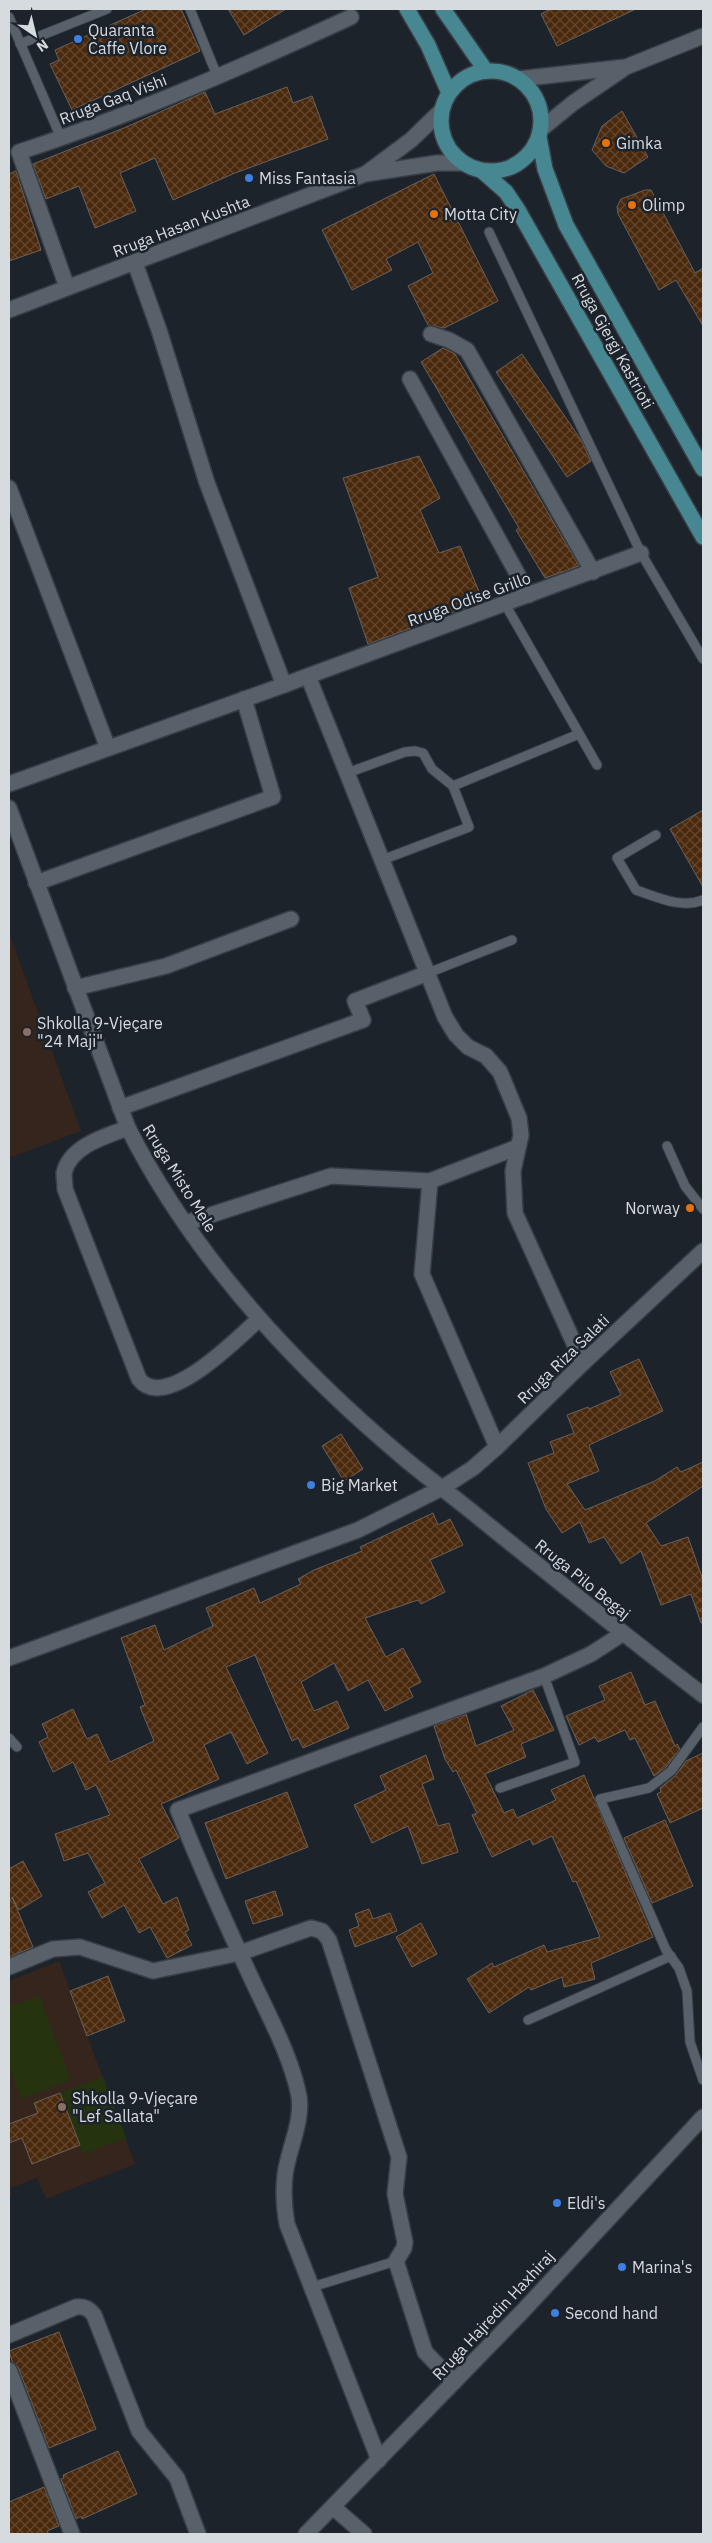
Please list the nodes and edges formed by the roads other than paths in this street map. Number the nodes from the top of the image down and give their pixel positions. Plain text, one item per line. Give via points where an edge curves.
1 (107, 9) edge
2 (190, 9) edge
3 (407, 9) edge
4 (443, 9) edge
5 (349, 13) edge
6 (9, 17) edge
7 (703, 36) edge
8 (20, 44) junction
9 (626, 66) junction
10 (486, 71) junction
11 (218, 78) junction
12 (518, 79) junction
13 (449, 93) junction
14 (442, 111) junction
15 (539, 133) junction
16 (61, 138) junction
17 (463, 163) junction
18 (481, 170) junction
19 (364, 174) junction
20 (490, 232) dead end
21 (135, 263) junction
22 (68, 288) junction
23 (9, 310) edge
24 (431, 334) dead end
25 (410, 378) dead end
26 (703, 469) edge
27 (9, 488) edge
28 (703, 537) edge
29 (641, 553) junction
30 (593, 572) junction
31 (529, 595) junction
32 (505, 604) junction
33 (703, 659) edge
34 (308, 676) junction
35 (284, 685) junction
36 (244, 699) junction
37 (579, 734) junction
38 (108, 748) junction
39 (597, 765) dead end
40 (347, 773) junction
41 (9, 784) edge
42 (453, 786) junction
43 (9, 808) edge
44 (656, 835) dead end
45 (382, 860) junction
46 (36, 883) junction
47 (703, 900) edge
48 (291, 919) dead end
49 (512, 940) dead end
50 (428, 973) junction
51 (75, 988) junction
52 (120, 1108) junction
53 (128, 1128) junction
54 (667, 1146) dead end
55 (518, 1147) junction
56 (430, 1181) junction
57 (703, 1210) edge
58 (186, 1223) junction
59 (703, 1252) edge
60 (260, 1319) junction
61 (583, 1363) junction
62 (497, 1447) junction
63 (442, 1488) junction
64 (622, 1634) junction
65 (9, 1658) edge
66 (544, 1676) junction
67 (703, 1696) edge
68 (703, 1727) edge
69 (9, 1738) edge
70 (17, 1746) dead end
71 (500, 1788) dead end
72 (240, 1953) junction
73 (671, 1956) junction
74 (9, 1967) edge
75 (528, 2020) dead end
76 (703, 2080) edge
77 (703, 2117) edge
78 (396, 2261) junction
79 (312, 2287) junction
80 (9, 2335) edge
81 (9, 2370) edge
82 (454, 2382) junction
83 (379, 2460) junction
84 (333, 2507) junction
85 (72, 2534) edge
86 (198, 2534) edge
87 (306, 2534) edge
88 (364, 2534) edge

1 - 8 lane
2 - 11 lane
3 - 13 main road via 428,45
4 - 10 main road
5 - 11 street, Rruga Gaq Vishi
6 - 8 lane
7 - 9 street
8 - 16 lane
9 - 12 street
9 - 15 street via 573,103
10 - 12 main road via 497,71
10 - 13 main road via 461,80
11 - 16 street, Rruga Gaq Vishi
12 - 15 main road via 526,84 537,101 541,120
13 - 14 main road
14 - 17 main road via 440,121 444,140
14 - 19 street via 411,140
15 - 18 main road via 534,146 520,161 502,170
15 - 26 main road, Rruga Gjergj Kastrioti via 545,169 566,225
16 - 22 street, Rruga Gaq Vishi via 19,152
17 - 18 main road
17 - 19 street via 436,163
18 - 28 main road, Rruga Gjergj Kastrioti via 506,192 518,210
19 - 21 street, Rruga Hasan Kushta
20 - 29 lane
21 - 22 street, Rruga Hasan Kushta
21 - 35 street via 208,483
22 - 23 street, Rruga Hasan Kushta
24 - 30 street via 467,350
25 - 31 street
27 - 38 street
29 - 30 street, Rruga Odise Grillo
29 - 33 lane
30 - 31 street, Rruga Odise Grillo
31 - 32 street, Rruga Odise Grillo
32 - 34 street, Rruga Odise Grillo
32 - 37 lane
34 - 35 street, Rruga Odise Grillo
34 - 40 street
35 - 36 street
36 - 38 street
36 - 46 street via 273,797
37 - 39 lane
37 - 42 lane
38 - 41 street
40 - 42 lane via 415,750 423,753 432,769
40 - 45 street
42 - 45 lane via 469,827
43 - 46 street, Rruga Misto Mele
44 - 47 lane via 617,858 636,890 678,903
45 - 50 street
46 - 51 street, Rruga Misto Mele
48 - 51 street via 166,966
49 - 50 lane
50 - 52 street via 355,1001 363,1020
50 - 55 street via 456,1035 468,1047 486,1056 500,1072 519,1118 521,1134
51 - 52 street, Rruga Misto Mele
52 - 53 street, Rruga Misto Mele
53 - 58 street, Rruga Misto Mele via 145,1161
53 - 60 street via 86,1146 72,1158 64,1172 65,1189 139,1379 144,1386 155,1390 187,1378
54 - 57 lane via 686,1186
55 - 56 street
55 - 61 street via 513,1171 515,1213
56 - 58 street via 331,1176
56 - 62 street via 422,1274
58 - 60 street, Rruga Misto Mele
59 - 61 street, Rruga Riza Salati
60 - 63 street, Rruga Misto Mele via 366,1426
61 - 62 street, Rruga Riza Salati
62 - 63 street, Rruga Riza Salati
63 - 64 street, Rruga Pilo Begaj
63 - 65 street, Rruga Riza Salati via 358,1530
64 - 66 street via 591,1654
64 - 67 street, Rruga Pilo Begaj
66 - 71 lane via 575,1762
66 - 72 street via 178,1810
68 - 73 lane via 671,1770 649,1788 600,1798
69 - 70 lane
72 - 74 street via 153,1972 80,1947 53,1949
72 - 78 street via 311,1928 322,1931 329,1940 399,2157 395,2194 405,2242
72 - 79 street via 280,2040 299,2099 283,2199 287,2224
73 - 75 lane
73 - 76 lane via 687,1991 690,2042
77 - 82 street, Rruga Hajredin Haxhiraj
78 - 79 lane
78 - 82 street via 425,2352
79 - 83 street
80 - 86 street via 76,2307 84,2306 90,2310 139,2431 177,2478
81 - 85 street
82 - 83 street, Rruga Hajredin Haxhiraj
83 - 84 street, Rruga Hajredin Haxhiraj
84 - 87 street, Rruga Hajredin Haxhiraj
84 - 88 street

